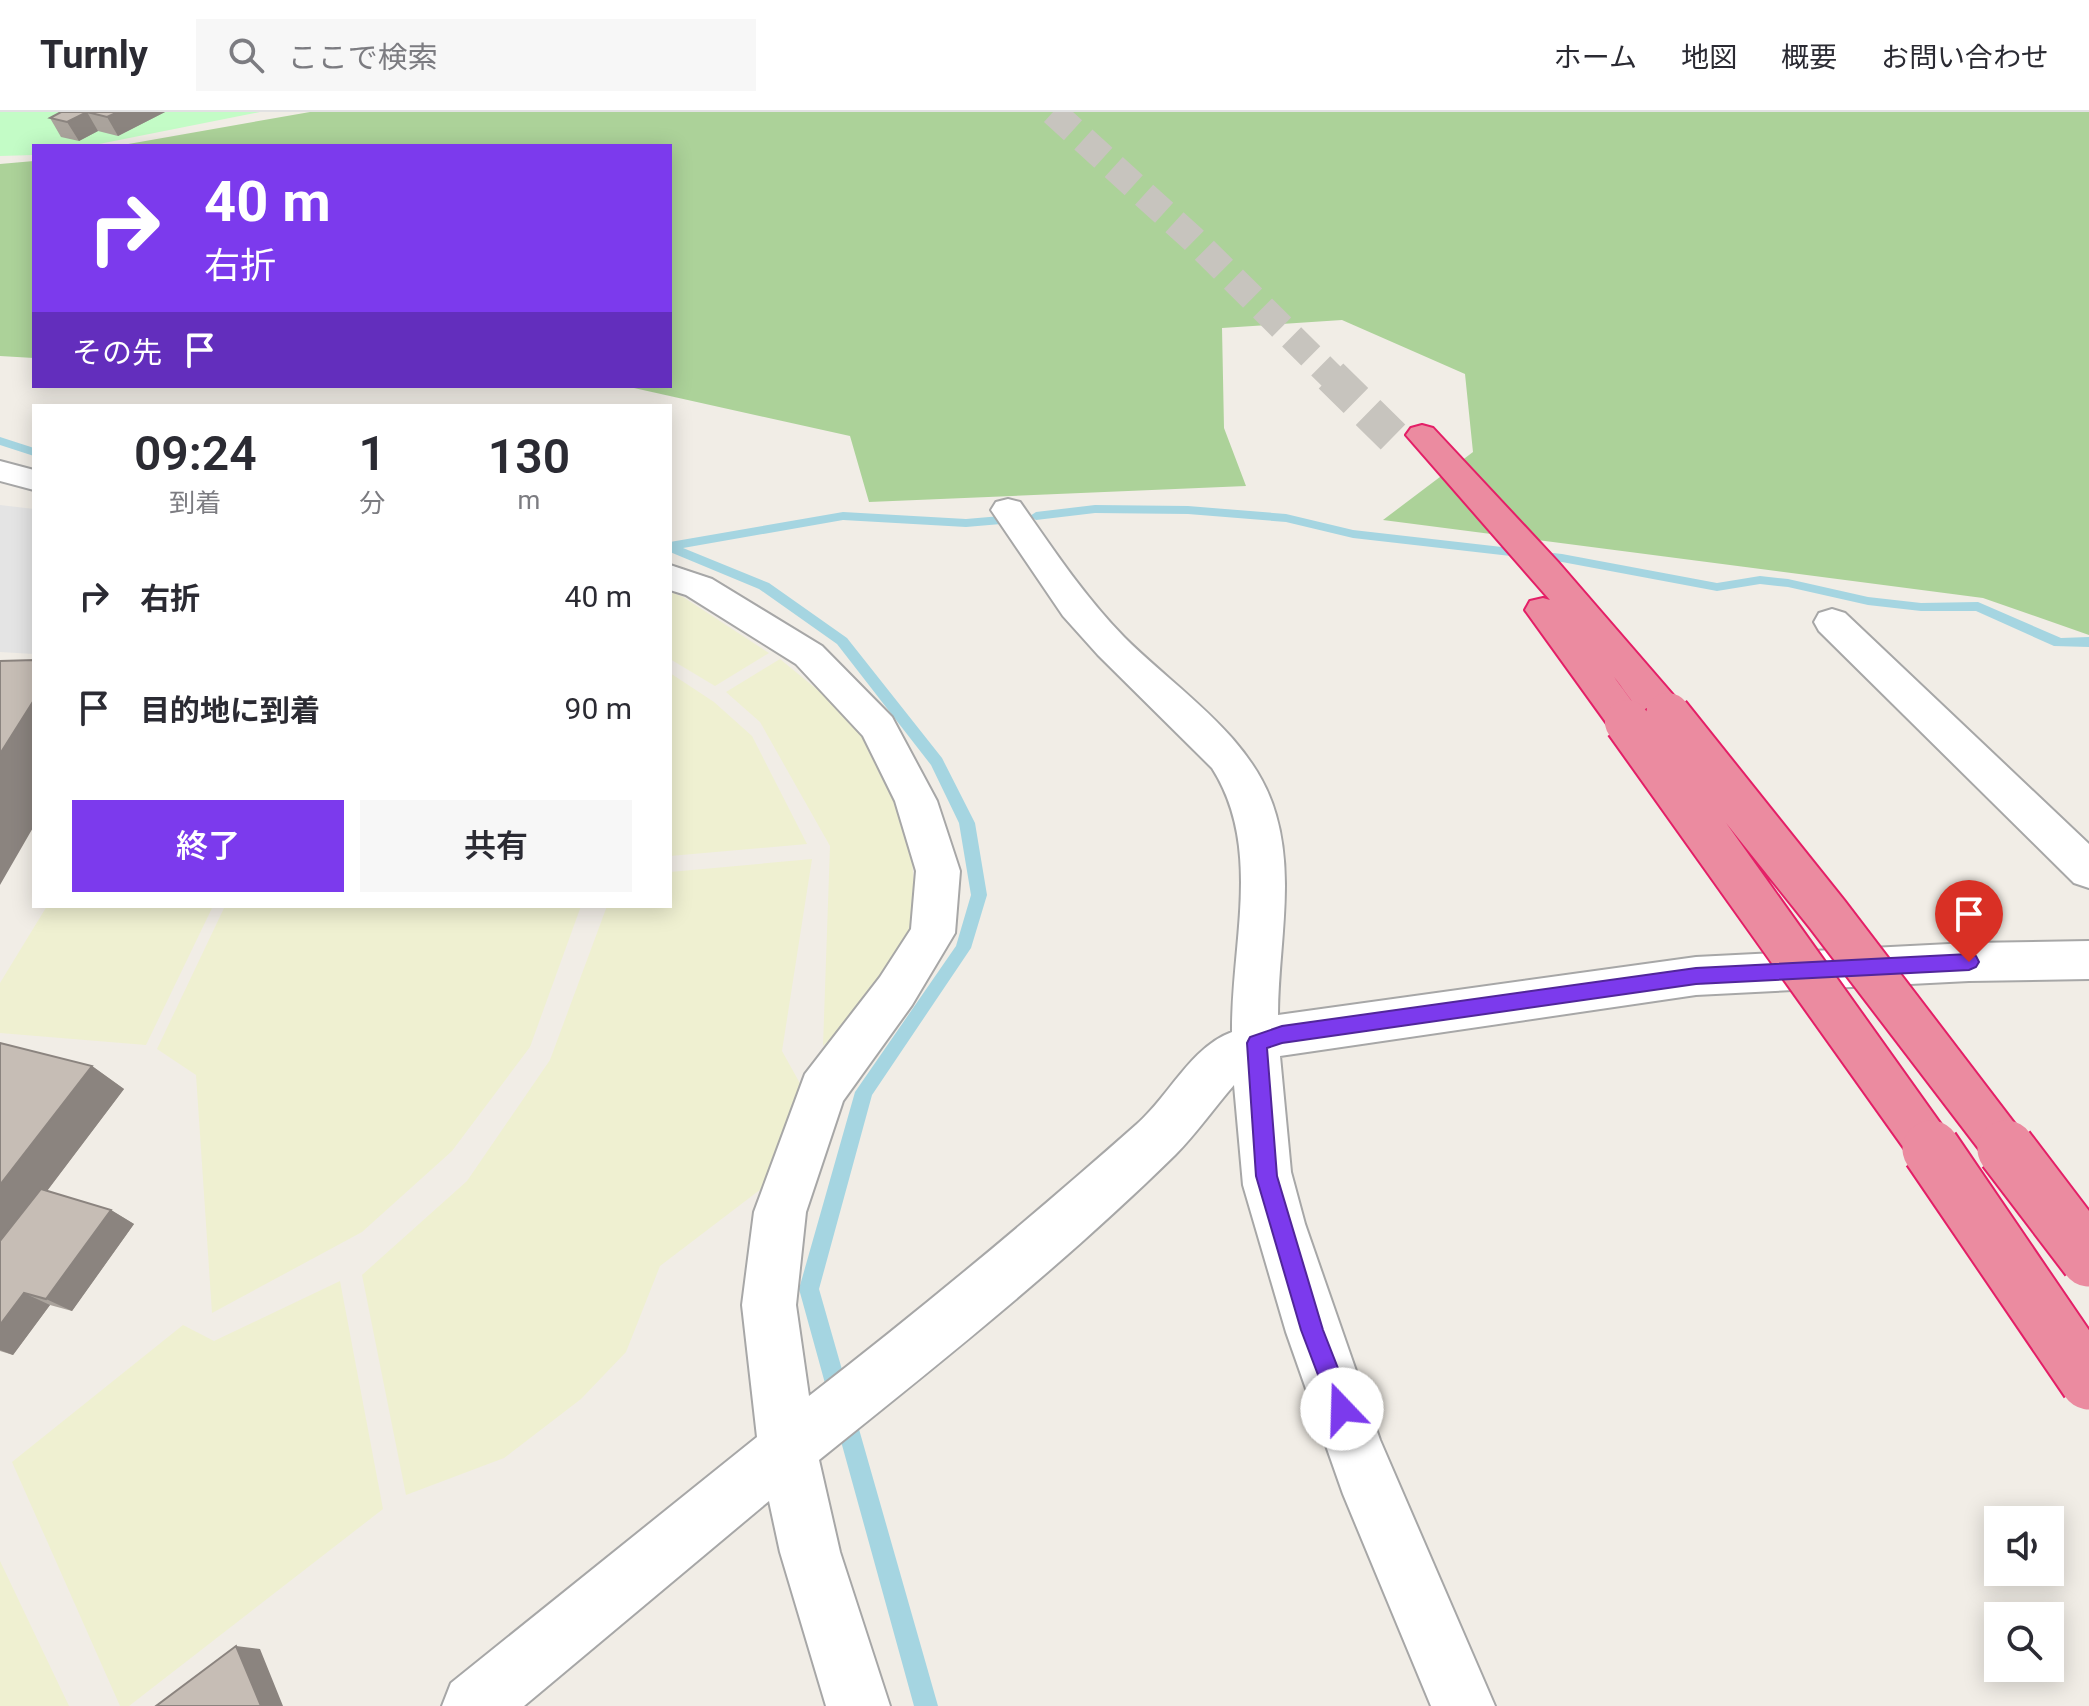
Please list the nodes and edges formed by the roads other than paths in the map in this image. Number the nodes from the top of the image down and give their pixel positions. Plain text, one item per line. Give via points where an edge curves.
1 (1410, 438) tunnel mouth
2 (1008, 510) dead end
3 (672, 578) edge
4 (1832, 622) dead end
5 (1646, 718) junction
6 (2089, 871) edge
7 (2089, 960) edge
8 (1257, 1043) junction
9 (2089, 1258) edge
10 (2089, 1381) edge
11 (787, 1449) junction
12 (474, 1706) edge
13 (858, 1706) edge
14 (1463, 1706) edge

1 - 5 highway via 1471,505 1556,626
2 - 8 street via 1076,607 1243,777 1263,847
3 - 11 street via 699,587 809,655 878,727 916,801 938,871 933,933 822,1090 780,1212 769,1305
4 - 6 street
5 - 9 highway, bridge via 1827,914
5 - 10 highway, bridge
7 - 8 street via 1696,976 1282,1034
8 - 11 street via 1231,1053 1159,1137
8 - 14 street via 1266,1176 1312,1330 1392,1542
11 - 12 street
11 - 13 street via 810,1552

